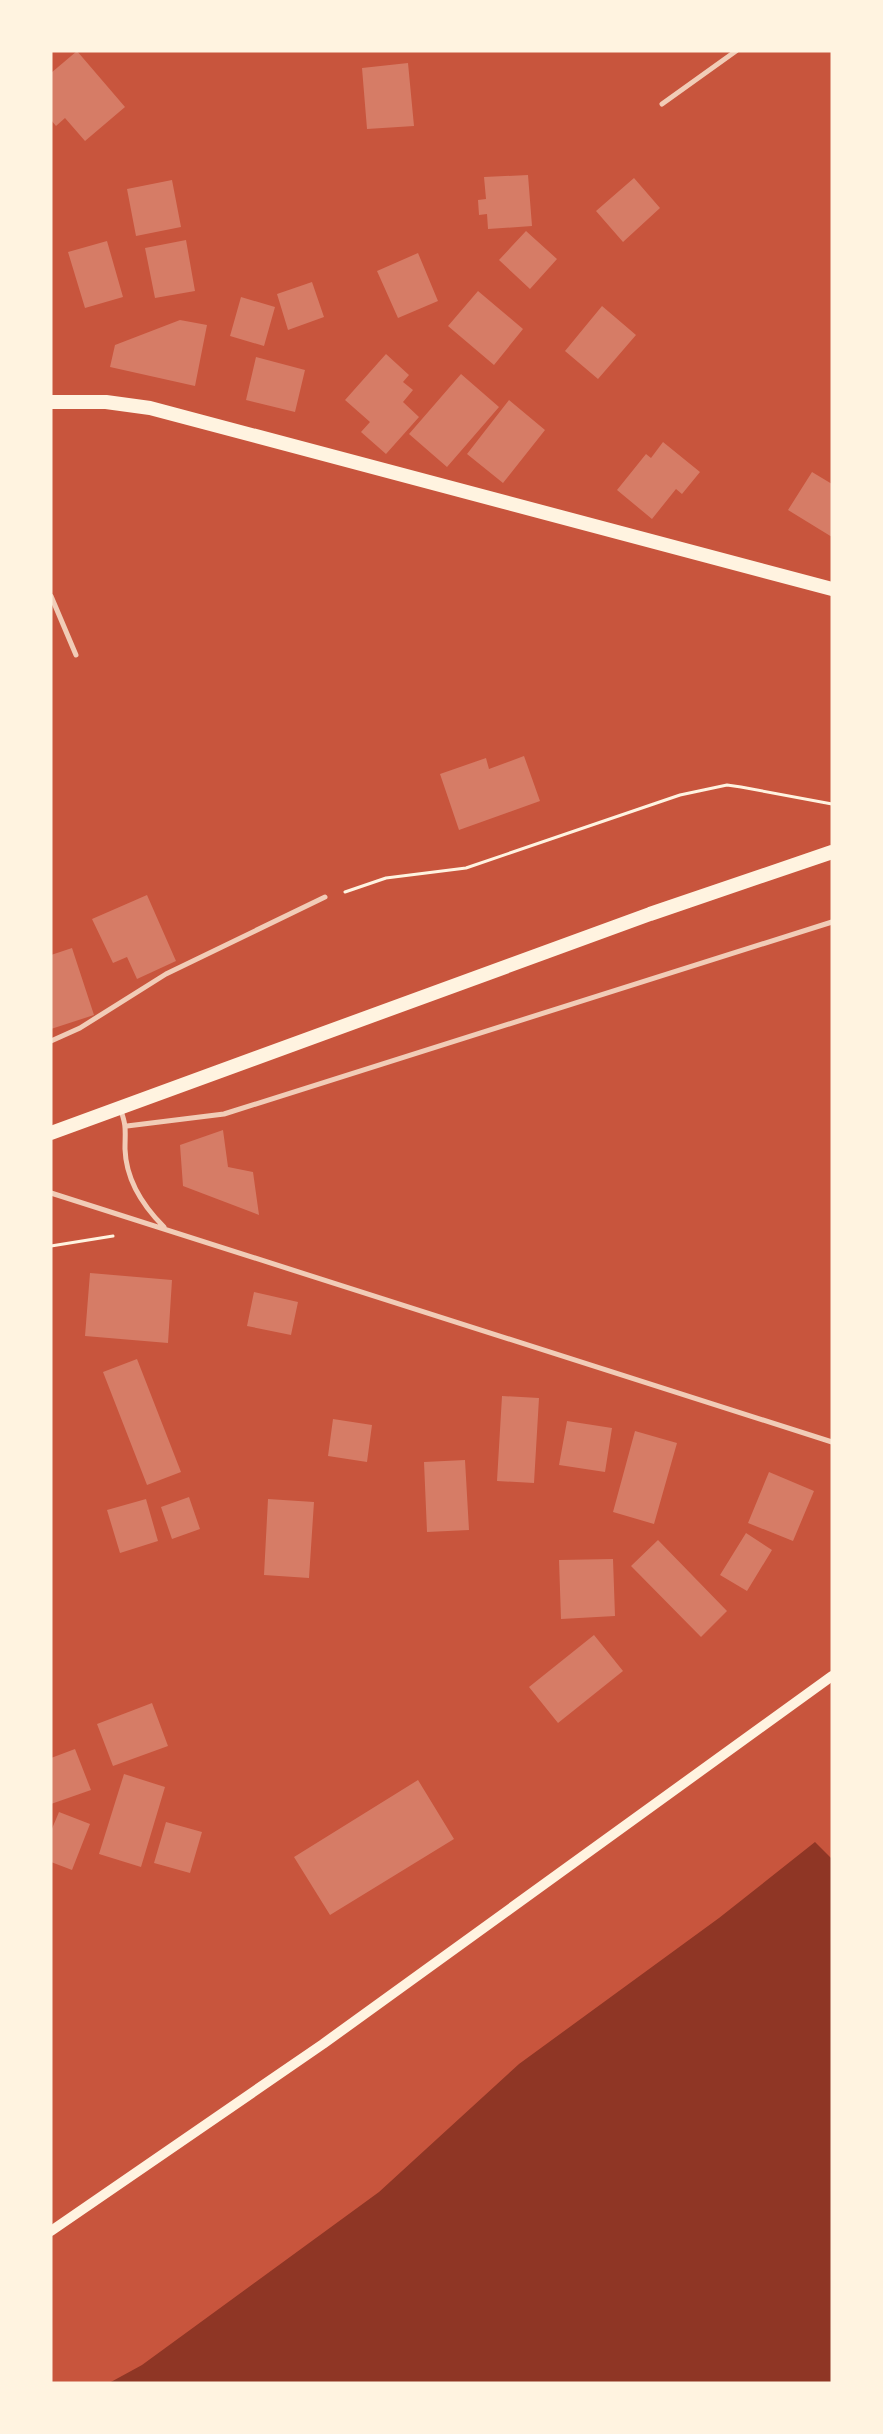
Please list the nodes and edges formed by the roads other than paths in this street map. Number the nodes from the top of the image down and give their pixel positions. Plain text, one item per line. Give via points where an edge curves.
1 (736, 51) edge
2 (662, 104) dead end
3 (51, 402) edge
4 (832, 588) edge
5 (51, 596) edge
6 (76, 655) dead end
7 (832, 852) edge
8 (325, 898) road end
9 (832, 922) edge
10 (51, 1041) edge
11 (120, 1107) junction
12 (127, 1126) junction
13 (51, 1133) edge
14 (51, 1193) edge
15 (165, 1228) junction
16 (832, 1442) edge
17 (832, 1676) edge
18 (51, 2231) edge

1 - 2 street
3 - 4 highway via 106,402 150,408
5 - 6 street
7 - 11 highway via 650,914
8 - 10 street via 166,974 80,1028
9 - 12 street via 224,1114
11 - 12 street
11 - 13 highway
12 - 15 street via 125,1150 130,1174 138,1194
14 - 15 street
15 - 16 street
17 - 18 main road via 323,2044

